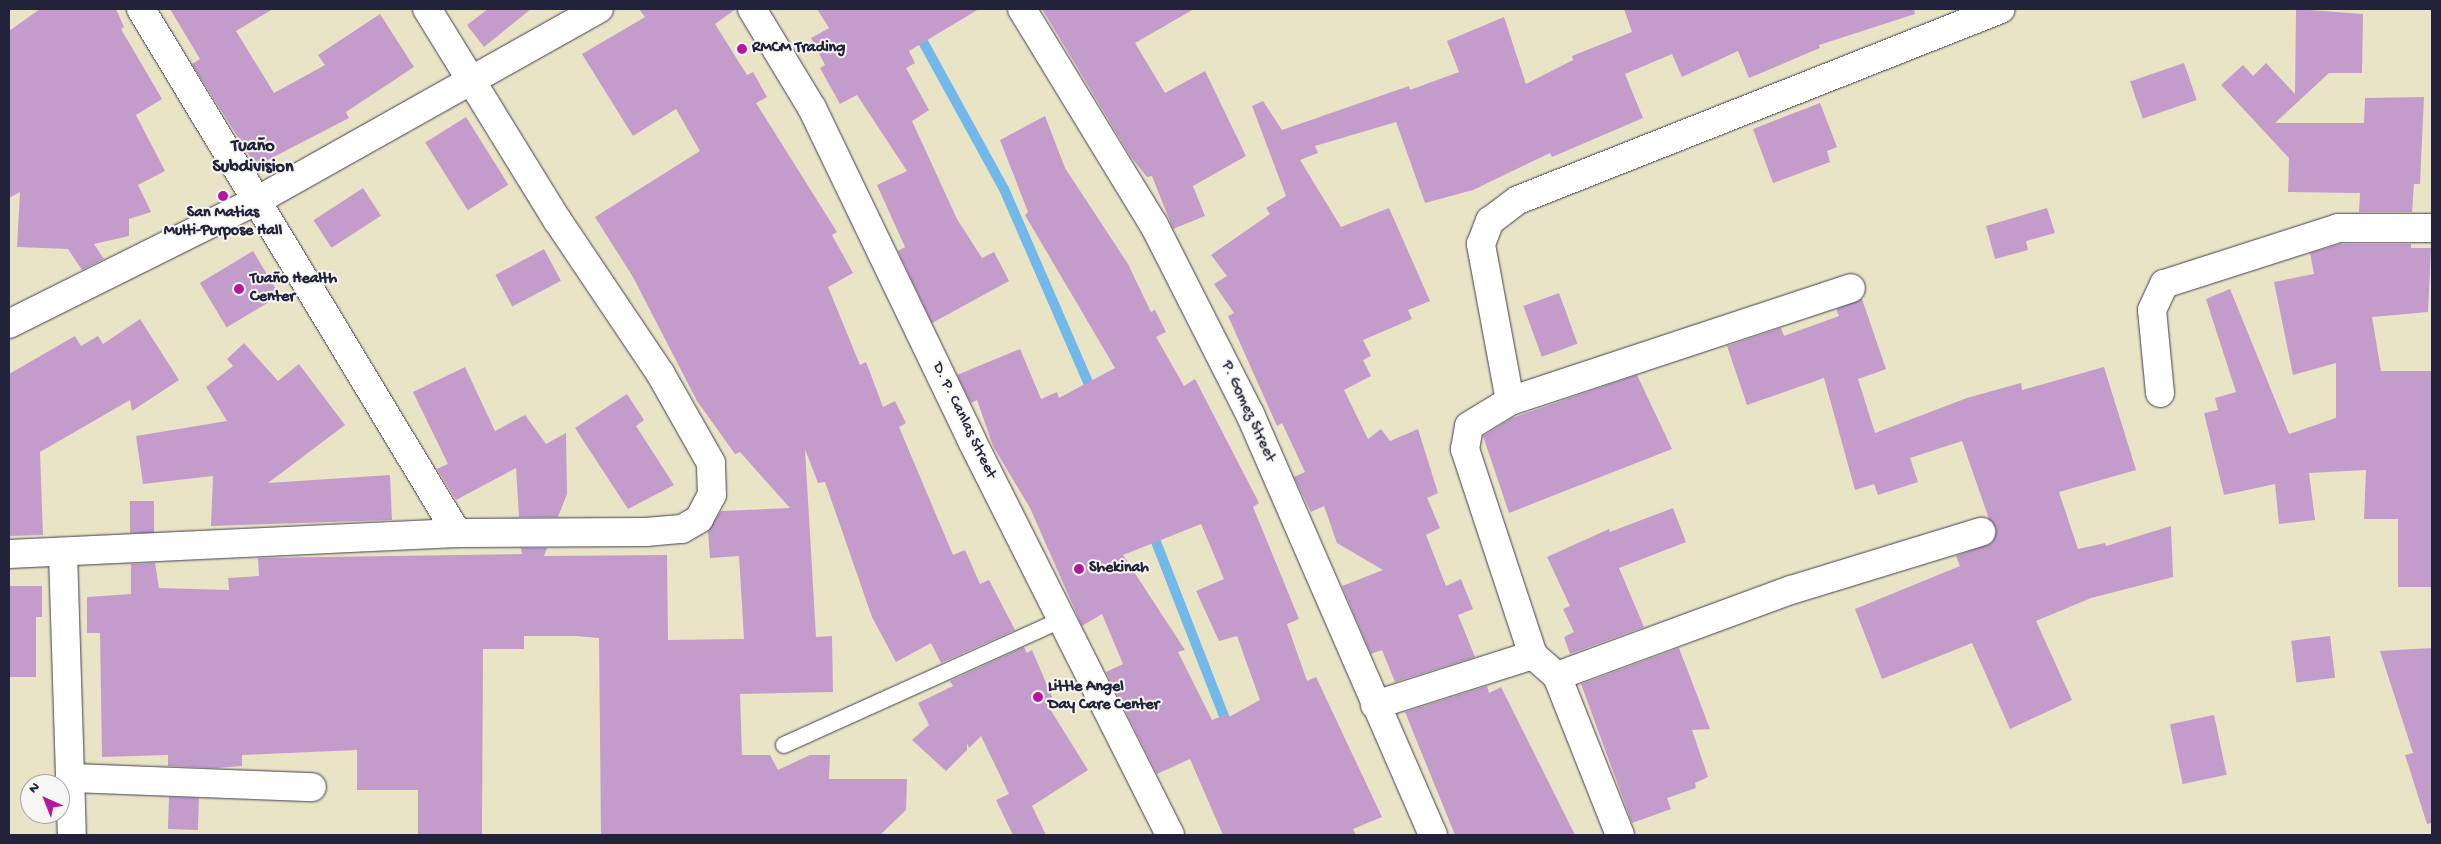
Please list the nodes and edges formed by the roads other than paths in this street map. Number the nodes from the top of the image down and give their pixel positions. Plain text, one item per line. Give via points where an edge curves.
1 (140, 9) edge
2 (427, 9) edge
3 (599, 9) edge
4 (752, 9) edge
5 (1022, 9) edge
6 (2001, 9) edge
7 (469, 80) junction
8 (258, 200) junction
9 (2432, 228) edge
10 (1851, 288) dead end
11 (9, 324) edge
12 (2160, 393) dead end
13 (1510, 401) junction
14 (1981, 532) dead end
15 (457, 533) junction
16 (63, 553) junction
17 (9, 554) edge
18 (1064, 618) junction
19 (1533, 655) junction
20 (1556, 676) junction
21 (1375, 705) junction
22 (784, 745) dead end
23 (73, 778) junction
24 (312, 787) dead end
25 (72, 835) edge
26 (1170, 835) edge
27 (1433, 835) edge
28 (1620, 835) edge

1 - 8 street
2 - 7 street
3 - 7 street
4 - 18 street, D. P. Canlas Street via 812,108 971,439
5 - 21 street, P. Gomez Street via 1154,225 1182,279 1250,414
6 - 13 street via 1518,200 1490,221 1481,244
7 - 8 street
7 - 15 street via 660,373 711,463 712,495 699,519 682,529
8 - 11 street
8 - 15 street
9 - 12 street via 2338,228 2164,284 2152,310
10 - 13 street
13 - 19 street via 1469,426 1465,449
14 - 20 street via 1791,590
15 - 16 street
16 - 17 street
16 - 23 street
18 - 22 lane
18 - 26 street, D. P. Canlas Street
19 - 20 street
19 - 21 street
20 - 28 street
21 - 27 street, P. Gomez Street
23 - 24 street
23 - 25 street

